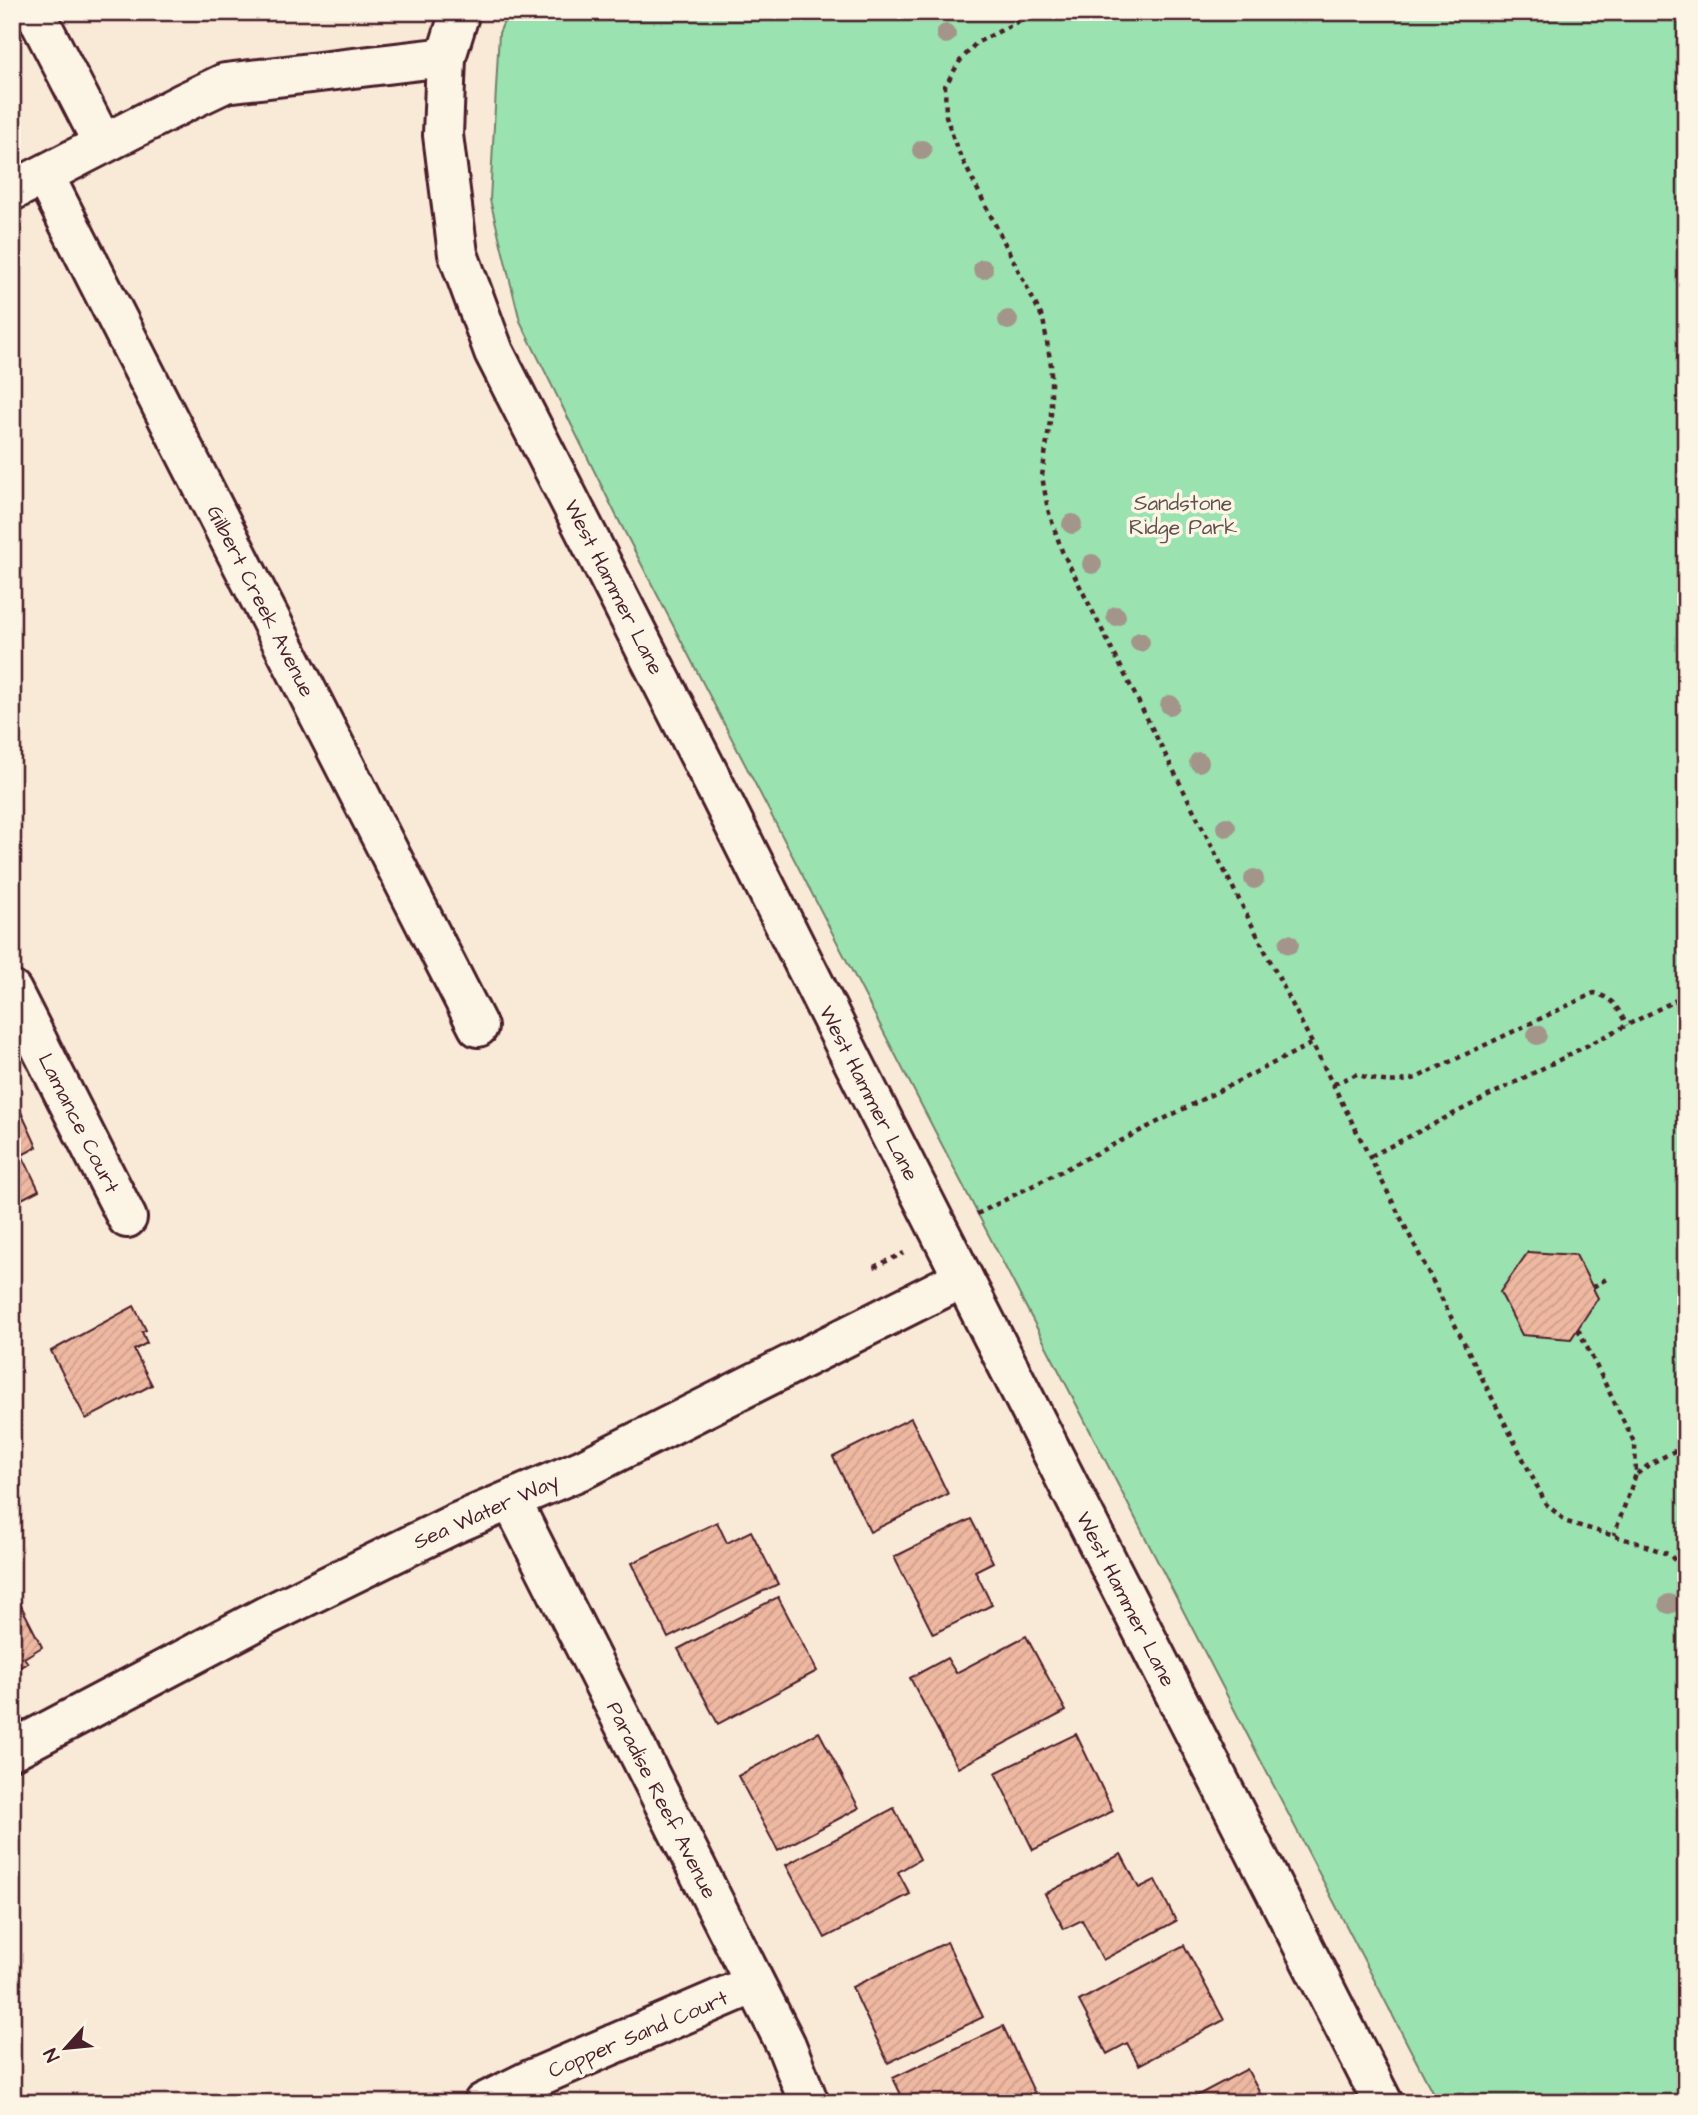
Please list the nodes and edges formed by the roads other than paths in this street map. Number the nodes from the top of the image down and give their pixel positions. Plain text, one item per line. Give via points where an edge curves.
1 (35, 12) edge
2 (460, 12) edge
3 (446, 57) junction
4 (103, 145) junction
5 (28, 183) edge
6 (12, 991) edge
7 (478, 1027) dead end
8 (127, 1218) dead end
9 (963, 1278) junction
10 (511, 1500) junction
11 (12, 1750) edge
12 (754, 1983) junction
13 (484, 2103) edge
14 (809, 2103) edge
15 (1383, 2103) edge

1 - 4 street
2 - 3 street, West Hammer Lane
3 - 4 street via 225,83
3 - 9 street, West Hammer Lane via 443,135 458,254 494,352
4 - 5 street
5 - 7 street, Gilbert Creek Avenue
6 - 8 street, Lamance Court
9 - 10 street, Sea Water Way via 583,1469
9 - 15 street, West Hammer Lane
10 - 11 street, Sea Water Way via 266,1616
10 - 12 street, Paradise Reef Avenue
12 - 13 street, Copper Sand Court
12 - 14 street, Paradise Reef Avenue

